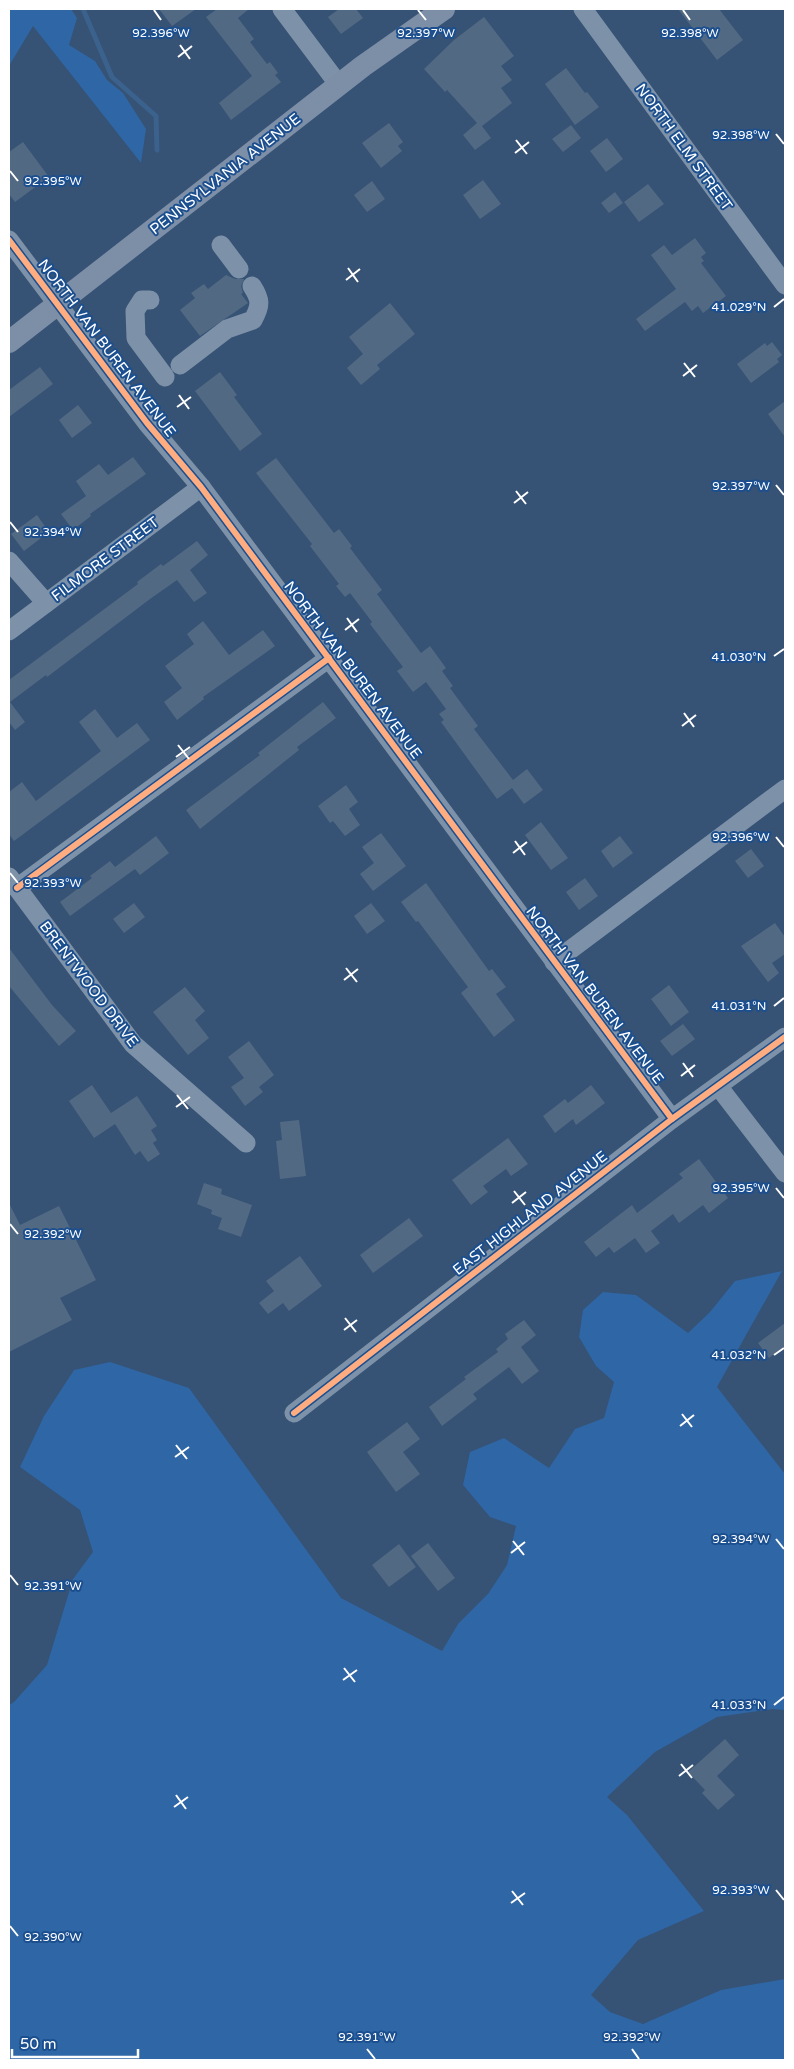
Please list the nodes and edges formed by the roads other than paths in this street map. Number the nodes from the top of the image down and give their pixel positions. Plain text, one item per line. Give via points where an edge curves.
1 (282, 9) edge
2 (444, 9) edge
3 (583, 9) edge
4 (339, 85) junction
5 (9, 240) edge
6 (222, 245) dead end
7 (239, 269) dead end
8 (785, 284) edge
9 (252, 286) dead end
10 (150, 300) dead end
11 (58, 303) junction
12 (9, 342) edge
13 (180, 365) dead end
14 (165, 377) dead end
15 (201, 486) junction
16 (9, 561) edge
17 (46, 603) junction
18 (9, 631) edge
19 (329, 658) junction
20 (785, 789) edge
21 (13, 882) edge
22 (554, 962) junction
23 (785, 1037) edge
24 (718, 1086) junction
25 (672, 1119) junction
26 (246, 1143) dead end
27 (785, 1173) edge
28 (294, 1413) dead end

1 - 4 street
2 - 4 main road, PENNSYLVANIA AVENUE
3 - 8 street, NORTH ELM STREET
4 - 11 main road, PENNSYLVANIA AVENUE
5 - 11 street, NORTH VAN BUREN AVENUE
6 - 7 street
9 - 13 street via 259,298 254,320 227,329
10 - 14 street via 142,300 135,311 136,338
11 - 12 main road, PENNSYLVANIA AVENUE
11 - 15 street, NORTH VAN BUREN AVENUE via 147,423
15 - 17 street, FILMORE STREET
15 - 19 street, NORTH VAN BUREN AVENUE
16 - 17 street
17 - 18 street, FILMORE STREET
19 - 21 street
19 - 22 street, NORTH VAN BUREN AVENUE
20 - 22 street
21 - 26 street, BRENTWOOD DRIVE via 133,1044
22 - 25 street, NORTH VAN BUREN AVENUE
23 - 24 street, EAST HIGHLAND AVENUE
24 - 25 street, EAST HIGHLAND AVENUE
24 - 27 street
25 - 28 street, EAST HIGHLAND AVENUE

